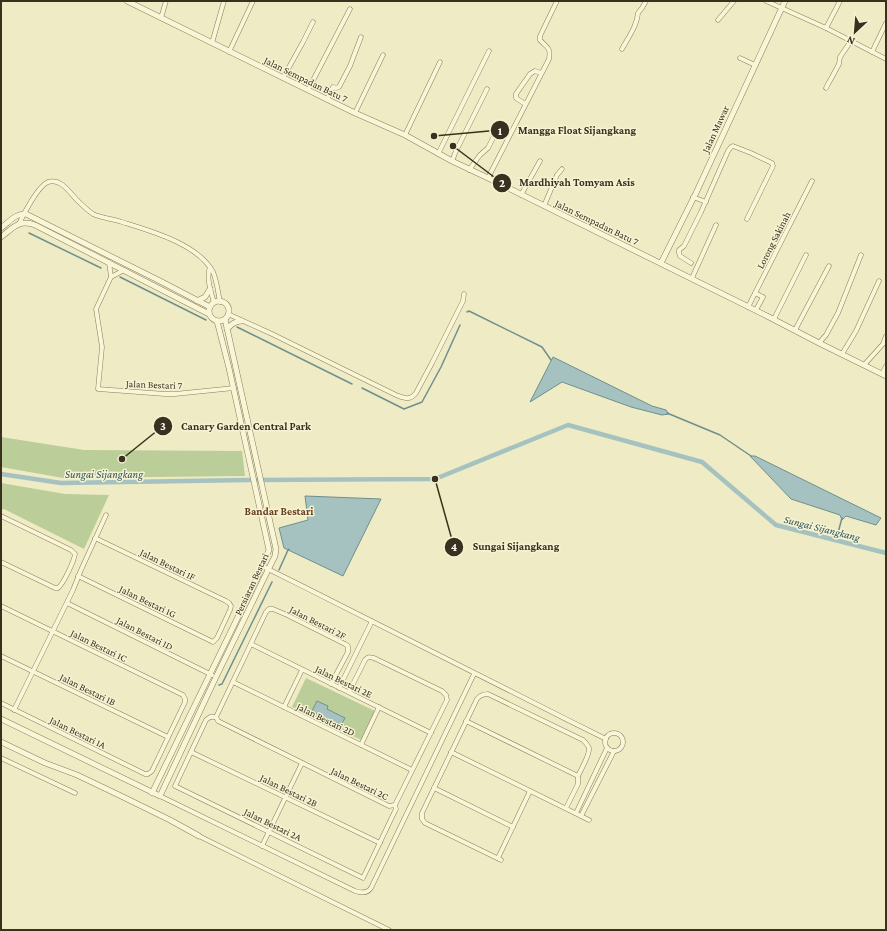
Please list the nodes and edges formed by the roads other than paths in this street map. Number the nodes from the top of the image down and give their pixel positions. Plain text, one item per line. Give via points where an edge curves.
1 (128, 1) edge
2 (166, 1) edge
3 (224, 1) edge
4 (253, 1) edge
5 (557, 1) edge
6 (646, 1) edge
7 (734, 1) edge
8 (766, 1) edge
9 (785, 1) edge
10 (840, 1) edge
11 (782, 8) junction
12 (350, 9) dead end
13 (162, 18) junction
14 (718, 20) dead end
15 (313, 22) dead end
16 (886, 23) edge
17 (826, 28) junction
18 (362, 37) dead end
19 (851, 41) junction
20 (212, 43) junction
21 (622, 49) dead end
22 (489, 51) dead end
23 (228, 52) junction
24 (872, 52) junction
25 (383, 55) dead end
26 (740, 58) dead end
27 (886, 59) edge
28 (440, 62) dead end
29 (755, 65) junction
30 (541, 73) junction
31 (283, 78) junction
32 (826, 88) dead end
33 (487, 89) dead end
34 (308, 90) junction
35 (327, 99) junction
36 (525, 104) junction
37 (355, 113) junction
38 (495, 134) dead end
39 (405, 135) junction
40 (438, 154) junction
41 (540, 160) dead end
42 (452, 161) junction
43 (562, 169) dead end
44 (469, 170) junction
45 (488, 178) junction
46 (812, 181) dead end
47 (521, 195) junction
48 (694, 197) junction
49 (706, 202) junction
50 (544, 206) junction
51 (24, 213) junction
52 (747, 218) dead end
53 (19, 224) junction
54 (716, 225) dead end
55 (1, 228) edge
56 (1, 237) edge
57 (806, 255) dead end
58 (861, 255) dead end
59 (109, 262) junction
60 (691, 262) dead end
61 (661, 263) junction
62 (829, 266) dead end
63 (210, 268) junction
64 (124, 270) junction
65 (111, 277) junction
66 (692, 278) junction
67 (879, 281) dead end
68 (210, 289) junction
69 (755, 293) junction
70 (464, 294) dead end
71 (197, 301) junction
72 (220, 302) junction
73 (214, 303) junction
74 (210, 307) junction
75 (748, 307) junction
76 (756, 310) junction
77 (209, 314) junction
78 (228, 314) junction
79 (225, 319) junction
80 (774, 319) junction
81 (217, 321) junction
82 (242, 321) junction
83 (227, 329) junction
84 (795, 330) junction
85 (886, 336) edge
86 (819, 343) junction
87 (842, 354) junction
88 (864, 365) junction
89 (886, 366) edge
90 (884, 375) edge
91 (234, 388) junction
92 (106, 515) dead end
93 (1, 516) edge
94 (95, 538) junction
95 (1, 562) edge
96 (262, 566) junction
97 (268, 570) junction
98 (78, 576) junction
99 (67, 603) junction
100 (1, 606) edge
101 (372, 621) junction
102 (53, 632) junction
103 (211, 641) joint
104 (250, 644) junction
105 (1, 656) edge
106 (302, 670) junction
107 (33, 671) junction
108 (209, 674) junction
109 (474, 674) junction
110 (216, 677) junction
111 (233, 682) junction
112 (332, 684) junction
113 (339, 688) junction
114 (349, 692) junction
115 (1, 703) edge
116 (284, 707) junction
117 (379, 707) junction
118 (14, 710) junction
119 (216, 717) junction
120 (1, 719) edge
121 (466, 721) junction
122 (431, 733) junction
123 (168, 737) junction
124 (606, 739) junction
125 (1, 742) edge
126 (361, 745) junction
127 (607, 748) junction
128 (614, 751) junction
129 (191, 752) junction
130 (451, 752) junction
131 (1, 758) edge
132 (302, 763) junction
133 (412, 770) junction
134 (578, 776) junction
135 (434, 788) junction
136 (530, 791) junction
137 (75, 793) dead end
138 (152, 793) junction
139 (160, 796) junction
140 (286, 798) junction
141 (395, 805) junction
142 (566, 808) junction
143 (576, 813) junction
144 (581, 816) junction
145 (589, 820) dead end
146 (513, 826) junction
147 (270, 832) junction
148 (199, 836) joint
149 (380, 843) junction
150 (262, 846) junction
151 (389, 930) edge

1 - 13 street, Jalan Sempadan Batu 7
2 - 13 street
3 - 20 street
4 - 23 street
5 - 30 street via 540,36 540,40 550,52
6 - 21 street
7 - 14 street
8 - 11 street
9 - 11 street, Jalan Mawar
10 - 17 street
11 - 17 street
11 - 29 street, Jalan Mawar
12 - 34 street
13 - 20 street, Jalan Sempadan Batu 7
15 - 31 street
16 - 24 street
17 - 19 street
18 - 35 street via 339,87 333,87
19 - 24 street
19 - 32 street via 840,57
20 - 23 street, Jalan Sempadan Batu 7
22 - 40 street
23 - 31 street, Jalan Sempadan Batu 7
24 - 27 street
25 - 37 street
26 - 29 street
28 - 39 street
29 - 48 street, Jalan Mawar
30 - 36 street
30 - 36 street via 530,74 516,94 516,98
31 - 34 street, Jalan Sempadan Batu 7
33 - 42 street
34 - 35 street, Jalan Sempadan Batu 7
35 - 37 street, Jalan Sempadan Batu 7
36 - 45 street
37 - 39 street, Jalan Sempadan Batu 7
38 - 44 street via 488,148
39 - 40 street, Jalan Sempadan Batu 7
40 - 42 street, Jalan Sempadan Batu 7
41 - 47 street
42 - 44 street, Jalan Sempadan Batu 7
43 - 50 street
44 - 45 street, Jalan Sempadan Batu 7
45 - 47 street, Jalan Sempadan Batu 7
46 - 69 street, Lorong Sakinah
47 - 50 street, Jalan Sempadan Batu 7
48 - 49 street
48 - 61 street, Jalan Mawar
49 - 52 street via 731,147 751,153 772,163 773,166
49 - 60 street via 684,246 679,250 680,256
50 - 61 street, Jalan Sempadan Batu 7
51 - 53 street
51 - 55 street via 17,215
51 - 63 street via 40,188 47,182 54,181 67,189 91,213 168,237 192,251
51 - 71 street
53 - 56 street
53 - 59 street via 27,222 35,225
54 - 66 street
57 - 80 street
58 - 86 street via 838,313 826,336
59 - 64 street
59 - 65 street
61 - 66 street, Jalan Sempadan Batu 7
62 - 84 street
63 - 68 street
63 - 72 street via 214,274
64 - 65 street
64 - 77 street
65 - 91 street, Jalan Bestari 7 via 96,309 102,347 98,389 170,394
66 - 75 street, Jalan Sempadan Batu 7
67 - 87 street via 856,331
68 - 71 street via 205,297
68 - 73 street
69 - 75 street, Lorong Sakinah
69 - 76 street via 763,297
70 - 82 street via 463,301 416,393 407,399
71 - 74 street
72 - 73 street
72 - 78 street via 226,305
73 - 74 street
74 - 77 street
75 - 76 street, Jalan Sempadan Batu 7
76 - 80 street, Jalan Sempadan Batu 7
77 - 81 street
78 - 79 street
78 - 82 street
79 - 81 street
79 - 83 street, Persiaran Bestari
80 - 84 street, Jalan Sempadan Batu 7
81 - 91 street, Persiaran Bestari
82 - 83 street via 234,322
83 - 97 street, Persiaran Bestari via 276,550
84 - 86 street, Jalan Sempadan Batu 7
85 - 88 street via 883,344
86 - 87 street, Jalan Sempadan Batu 7
87 - 88 street, Jalan Sempadan Batu 7
88 - 90 street, Jalan Sempadan Batu 7
89 - 90 street
91 - 96 street, Persiaran Bestari via 269,550
92 - 94 street
93 - 95 street via 75,554 58,588
94 - 98 street
94 - 103 street, Jalan Bestari 1F via 230,603 230,610 217,638
96 - 97 street
96 - 108 street, Persiaran Bestari
97 - 101 street
97 - 110 street, Persiaran Bestari
98 - 99 street
98 - 103 street, Jalan Bestari 1G
99 - 102 street
99 - 108 street, Jalan Bestari 1D
100 - 102 street, Jalan Bestari 1C
101 - 109 street
101 - 113 street
102 - 107 street
102 - 123 street, Jalan Bestari 1C via 182,695 185,702
104 - 106 street, Jalan Bestari 2E
104 - 111 street
104 - 112 street, Jalan Bestari 2F via 269,609 274,609 339,640 348,646 348,652
105 - 107 street, Jalan Bestari 1B
106 - 112 street, Jalan Bestari 2E
106 - 116 street
107 - 118 street
107 - 123 street, Jalan Bestari 1B
108 - 110 street, Jalan Bestari 1D
108 - 138 street, Persiaran Bestari
109 - 124 street
109 - 150 street via 369,891 355,891
110 - 139 street, Persiaran Bestari
111 - 116 street, Jalan Bestari 2D
111 - 119 street
112 - 113 street, Jalan Bestari 2E
113 - 114 street, Jalan Bestari 2E
114 - 117 street, Jalan Bestari 2E
114 - 122 street, Jalan Bestari 2C via 367,657 442,691 447,700
115 - 118 street, Jalan Bestari 1A
116 - 126 street, Jalan Bestari 2D
117 - 122 street, Jalan Bestari 2E
117 - 126 street
118 - 123 street, Jalan Bestari 1A via 145,774 152,770
119 - 129 street via 206,720
119 - 132 street, Jalan Bestari 2C via 218,721
120 - 138 street
121 - 130 street
121 - 134 street
121 - 134 street via 480,695 488,694 583,740 589,748
122 - 133 street, Jalan Bestari 2C
124 - 127 street
124 - 128 street via 611,733 622,737 623,745
125 - 148 street via 105,788
126 - 133 street, Jalan Bestari 2D
127 - 128 street
127 - 143 street
128 - 144 street
129 - 140 street, Jalan Bestari 2B
129 - 147 street, Jalan Bestari 2A via 175,786
130 - 135 street
130 - 136 street
131 - 137 street
132 - 140 street
132 - 141 street, Jalan Bestari 2C via 389,806
133 - 141 street, Jalan Bestari 2C
134 - 142 street via 578,784
135 - 146 street
135 - 146 street via 422,814 425,824 499,859
136 - 142 street
136 - 146 street
138 - 139 street
139 - 150 street
140 - 147 street
140 - 149 street, Jalan Bestari 2B
141 - 149 street via 396,808
142 - 143 street
143 - 144 street
144 - 145 street
147 - 149 street, Jalan Bestari 2A via 364,878
147 - 150 street
148 - 151 street

